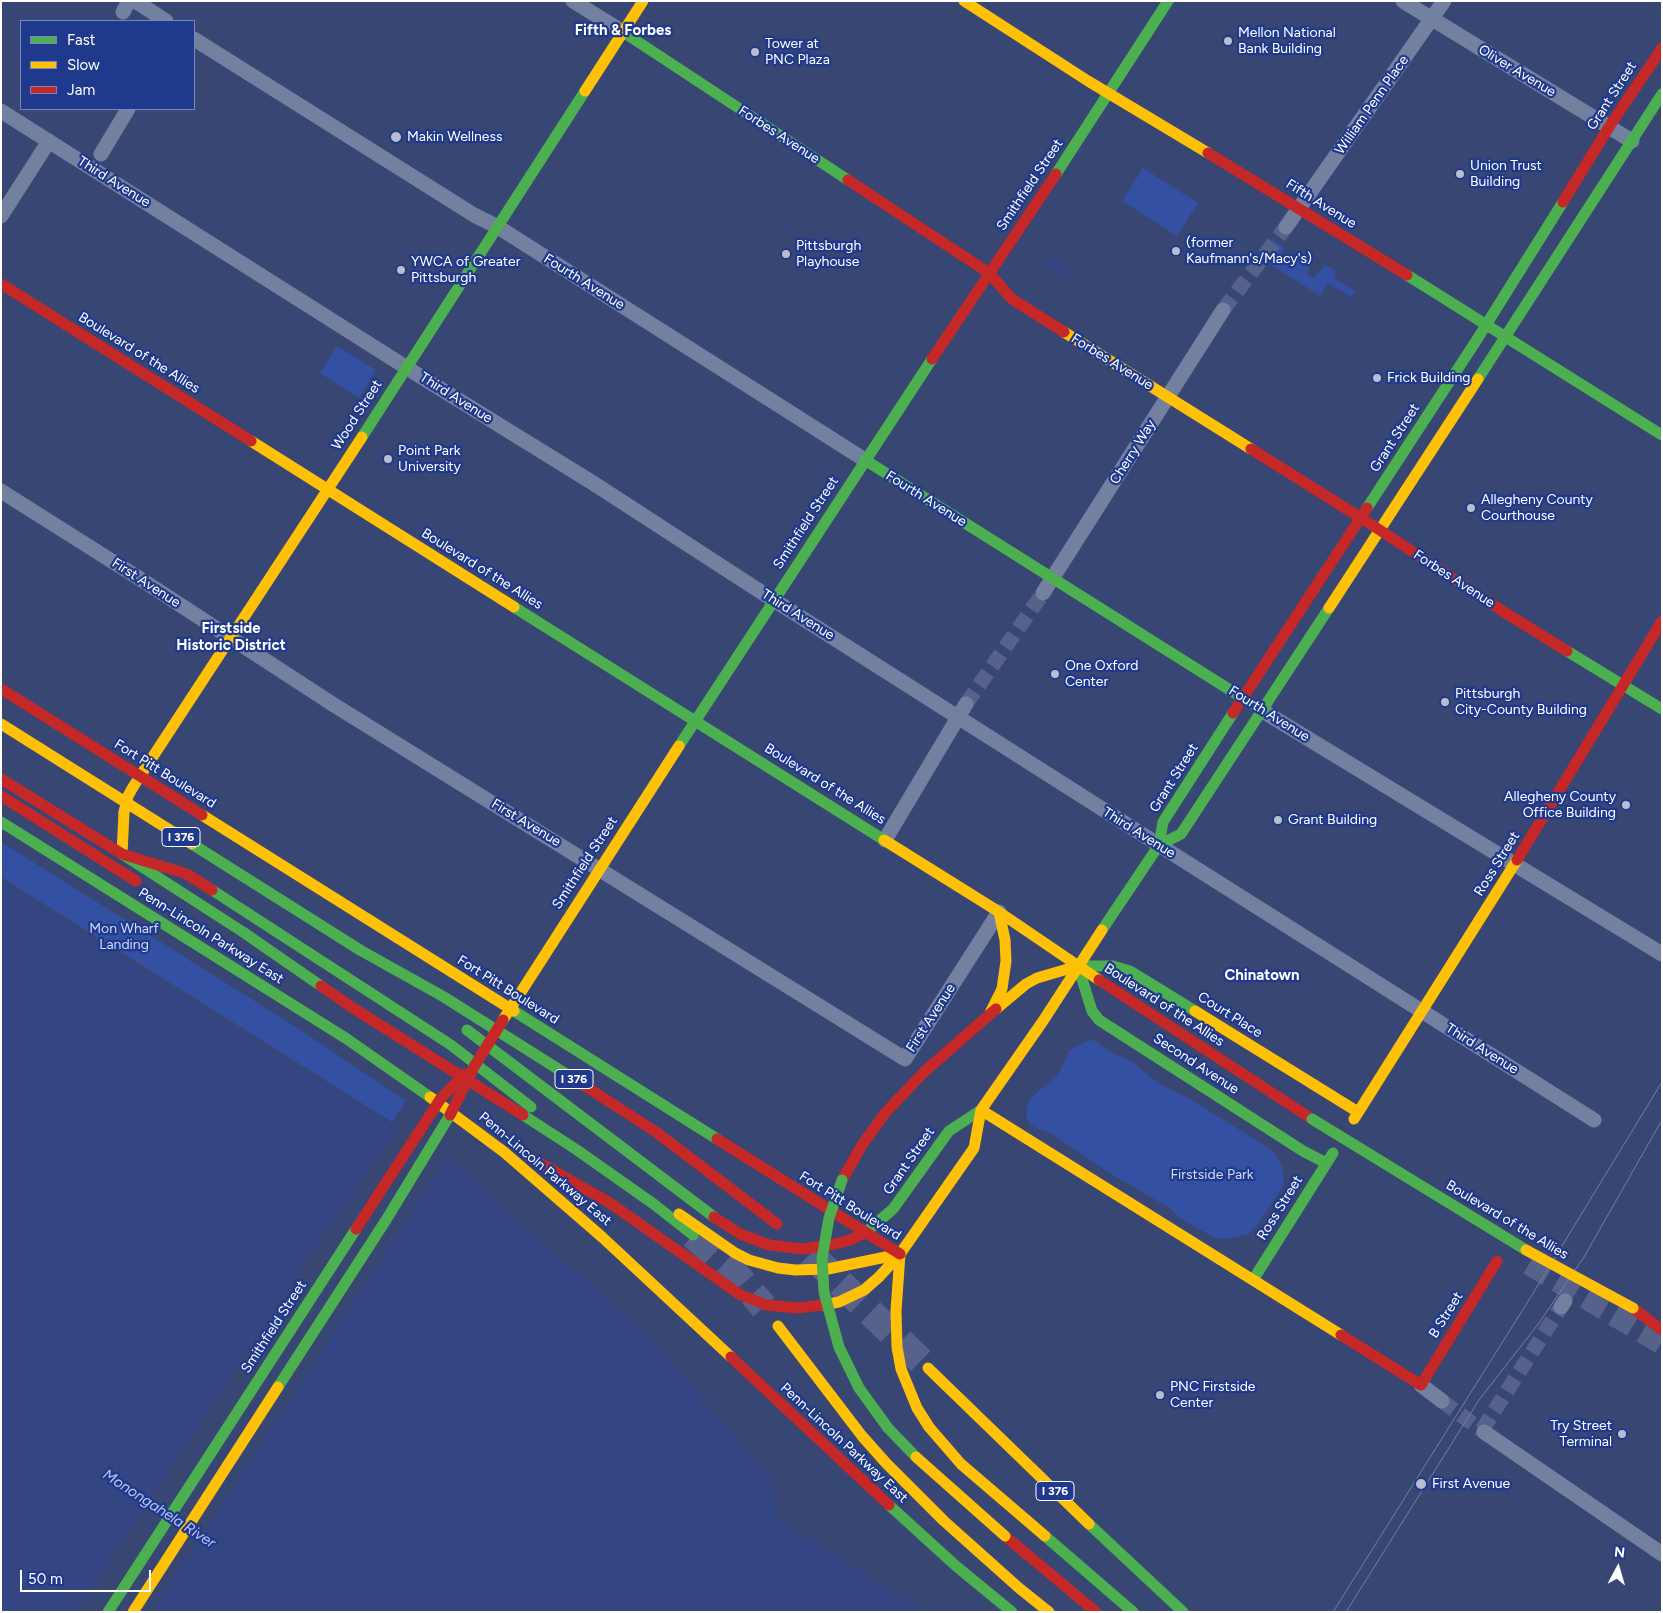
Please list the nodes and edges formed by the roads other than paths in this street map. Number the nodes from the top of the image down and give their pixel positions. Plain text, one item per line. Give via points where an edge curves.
1 (135, 1) edge
2 (573, 1) edge
3 (643, 1) edge
4 (964, 1) edge
5 (1168, 1) edge
6 (1403, 1) edge
7 (1444, 1) edge
8 (1431, 19) junction
9 (164, 20) edge
10 (623, 32) junction
11 (195, 40) edge
12 (1662, 48) edge
13 (1109, 94) junction
14 (1662, 94) edge
15 (127, 110) edge
16 (1, 111) edge
17 (1609, 127) junction
18 (49, 141) junction
19 (1632, 141) junction
20 (101, 154) dead end
21 (1300, 208) junction
22 (1, 216) edge
23 (498, 227) junction
24 (1286, 227) tunnel mouth
25 (989, 273) junction
26 (1, 284) edge
27 (1223, 310) tunnel mouth
28 (1486, 325) junction
29 (1505, 338) junction
30 (406, 367) junction
31 (1168, 397) junction
32 (1662, 434) edge
33 (864, 460) junction
34 (327, 489) junction
35 (1, 491) edge
36 (1361, 518) junction
37 (1379, 530) junction
38 (1052, 578) junction
39 (1043, 593) tunnel mouth
40 (773, 600) junction
41 (1662, 621) edge
42 (230, 637) junction
43 (1623, 685) junction
44 (1, 689) edge
45 (1243, 698) junction
46 (1662, 709) edge
47 (962, 710) junction
48 (1261, 710) junction
49 (695, 720) junction
50 (1, 724) edge
51 (140, 776) junction
52 (1, 778) edge
53 (1, 796) edge
54 (1, 822) edge
55 (885, 840) junction
56 (1159, 845) junction
57 (122, 854) junction
58 (1515, 864) junction
59 (600, 869) junction
60 (144, 886) dead end
61 (999, 912) junction
62 (360, 950) junction
63 (252, 953) dead end
64 (1662, 954) edge
65 (1078, 966) junction
66 (431, 1004) dead end
67 (352, 1008) junction
68 (510, 1009) junction
69 (1422, 1011) junction
70 (990, 1015) junction
71 (455, 1022) dead end
72 (475, 1065) junction
73 (981, 1110) junction
74 (457, 1116) junction
75 (1356, 1116) joint
76 (1594, 1120) dead end
77 (1329, 1158) joint
78 (777, 1224) dead end
79 (696, 1231) junction
80 (866, 1233) junction
81 (900, 1254) junction
82 (1498, 1261) dead end
83 (1253, 1280) junction
84 (1633, 1308) junction
85 (1662, 1316) edge
86 (778, 1326) dead end
87 (1662, 1330) edge
88 (928, 1368) tunnel mouth
89 (1421, 1385) junction
90 (1442, 1400) tunnel mouth
91 (1484, 1432) tunnel mouth
92 (1662, 1554) edge
93 (108, 1612) edge
94 (133, 1612) edge
95 (1012, 1612) edge
96 (1049, 1612) edge
97 (1096, 1612) edge
98 (1133, 1612) edge
99 (1184, 1612) edge

1 - 9 street
2 - 10 street, Forbes Avenue
3 - 10 main road, Wood Street
4 - 13 main road, Fifth Avenue
5 - 13 main road, Smithfield Street
6 - 8 street, Oliver Avenue
7 - 8 street, William Penn Place
8 - 17 street, Oliver Avenue
8 - 21 street, William Penn Place
10 - 23 main road, Wood Street
10 - 25 main road, Forbes Avenue
11 - 23 street, Fourth Avenue
12 - 17 main road, Grant Street
13 - 21 main road, Fifth Avenue
13 - 25 main road, Smithfield Street
14 - 19 main road, Grant Street
15 - 20 street
16 - 18 street, Third Avenue
17 - 19 street, Oliver Avenue
17 - 28 main road, Grant Street
18 - 22 street
18 - 30 street, Third Avenue
19 - 29 main road, Grant Street
21 - 24 street
21 - 28 main road, Fifth Avenue
23 - 30 main road, Wood Street
23 - 33 street, Fourth Avenue
25 - 31 main road, Forbes Avenue via 1012,299
25 - 33 main road, Smithfield Street
26 - 34 main road, Boulevard of the Allies
27 - 31 street, Cherry Way
28 - 29 main road, Fifth Avenue
28 - 36 main road, Grant Street
29 - 32 main road, Fifth Avenue
29 - 37 main road, Grant Street
30 - 34 main road, Wood Street
30 - 40 street, Third Avenue via 599,486
31 - 36 main road, Forbes Avenue
31 - 38 street, Cherry Way
33 - 38 main road, Fourth Avenue
33 - 40 main road, Smithfield Street
34 - 42 main road, Wood Street
34 - 49 main road, Boulevard of the Allies
35 - 42 street, First Avenue
36 - 37 main road, Forbes Avenue
36 - 45 main road, Grant Street
37 - 43 main road, Forbes Avenue
37 - 48 main road, Grant Street
38 - 39 street, Cherry Way
38 - 45 main road, Fourth Avenue
40 - 47 street, Third Avenue
40 - 49 main road, Smithfield Street
41 - 43 main road, Ross Street
42 - 51 main road, Wood Street
42 - 59 street, First Avenue
43 - 46 main road, Forbes Avenue
43 - 58 main road, Ross Street
44 - 51 main road, Fort Pitt Boulevard
45 - 48 main road, Fourth Avenue
45 - 56 main road, Grant Street via 1163,822
47 - 55 street
47 - 56 street, Third Avenue
48 - 56 main road, Grant Street via 1181,834
48 - 58 street, Fourth Avenue
49 - 55 main road, Boulevard of the Allies
49 - 59 main road, Smithfield Street
50 - 62 main road, I 376
51 - 57 main road, Wood Street, bridge via 128,796 124,812
51 - 68 main road, Fort Pitt Boulevard
52 - 57 main road, Fort Pitt Boulevard
53 - 60 main road
54 - 74 main road, Penn-Lincoln Parkway East via 338,1034
55 - 61 main road, Boulevard of the Allies
56 - 65 main road, Grant Street
56 - 69 street, Third Avenue
57 - 67 main road via 243,932
57 - 72 main road, Fort Pitt Boulevard via 187,874 451,1045
58 - 64 street, Fourth Avenue
58 - 69 main road, Ross Street
59 - 61 street, First Avenue via 905,1059
59 - 68 main road, Smithfield Street
61 - 65 main road, Boulevard of the Allies
61 - 70 main road via 1006,961 1002,989
62 - 66 main road
62 - 78 main road, I 376 via 444,997 656,1132
63 - 67 main road
65 - 70 main road, Court Place via 1026,984
65 - 73 main road, Grant Street
65 - 75 main road, Court Place via 1113,966 1130,971
65 - 77 main road, Second Avenue via 1092,1011 1100,1020 1303,1150
65 - 84 main road, Boulevard of the Allies, bridge via 1312,1119 1530,1252
67 - 79 main road via 577,1150
68 - 72 main road, Smithfield Street, bridge
68 - 80 main road, Fort Pitt Boulevard
69 - 75 main road, Ross Street
69 - 76 street, Third Avenue
70 - 97 main road, Court Place, bridge via 924,1072 886,1112 862,1145 842,1180 829,1218 822,1258 824,1292 838,1347 860,1388 888,1428 926,1467
71 - 80 main road via 740,1234 770,1245 803,1249 835,1244
72 - 79 main road, Fort Pitt Boulevard
72 - 93 main road, Smithfield Street, bridge via 441,1098
72 - 94 main road, Smithfield Street, bridge via 455,1107 386,1220
73 - 80 main road, Grant Street via 948,1131 893,1209
73 - 81 main road, Grant Street via 974,1148
73 - 83 main road
74 - 81 main road, Grant Street via 610,1203 732,1290 766,1305 805,1308 839,1302 864,1290
74 - 95 main road, Penn-Lincoln Parkway East via 595,1230 908,1523
77 - 83 main road, Ross Street
79 - 81 main road, Fort Pitt Boulevard via 742,1257 763,1265 795,1270 828,1268
80 - 81 main road, Fort Pitt Boulevard
81 - 98 main road via 897,1347 901,1369 917,1408 961,1464
82 - 89 main road, B Street
83 - 89 main road
84 - 85 main road, Boulevard of the Allies
84 - 87 main road, Boulevard of the Allies
86 - 96 main road via 886,1463 944,1521
88 - 99 main road, I 376
89 - 90 street
91 - 92 street

